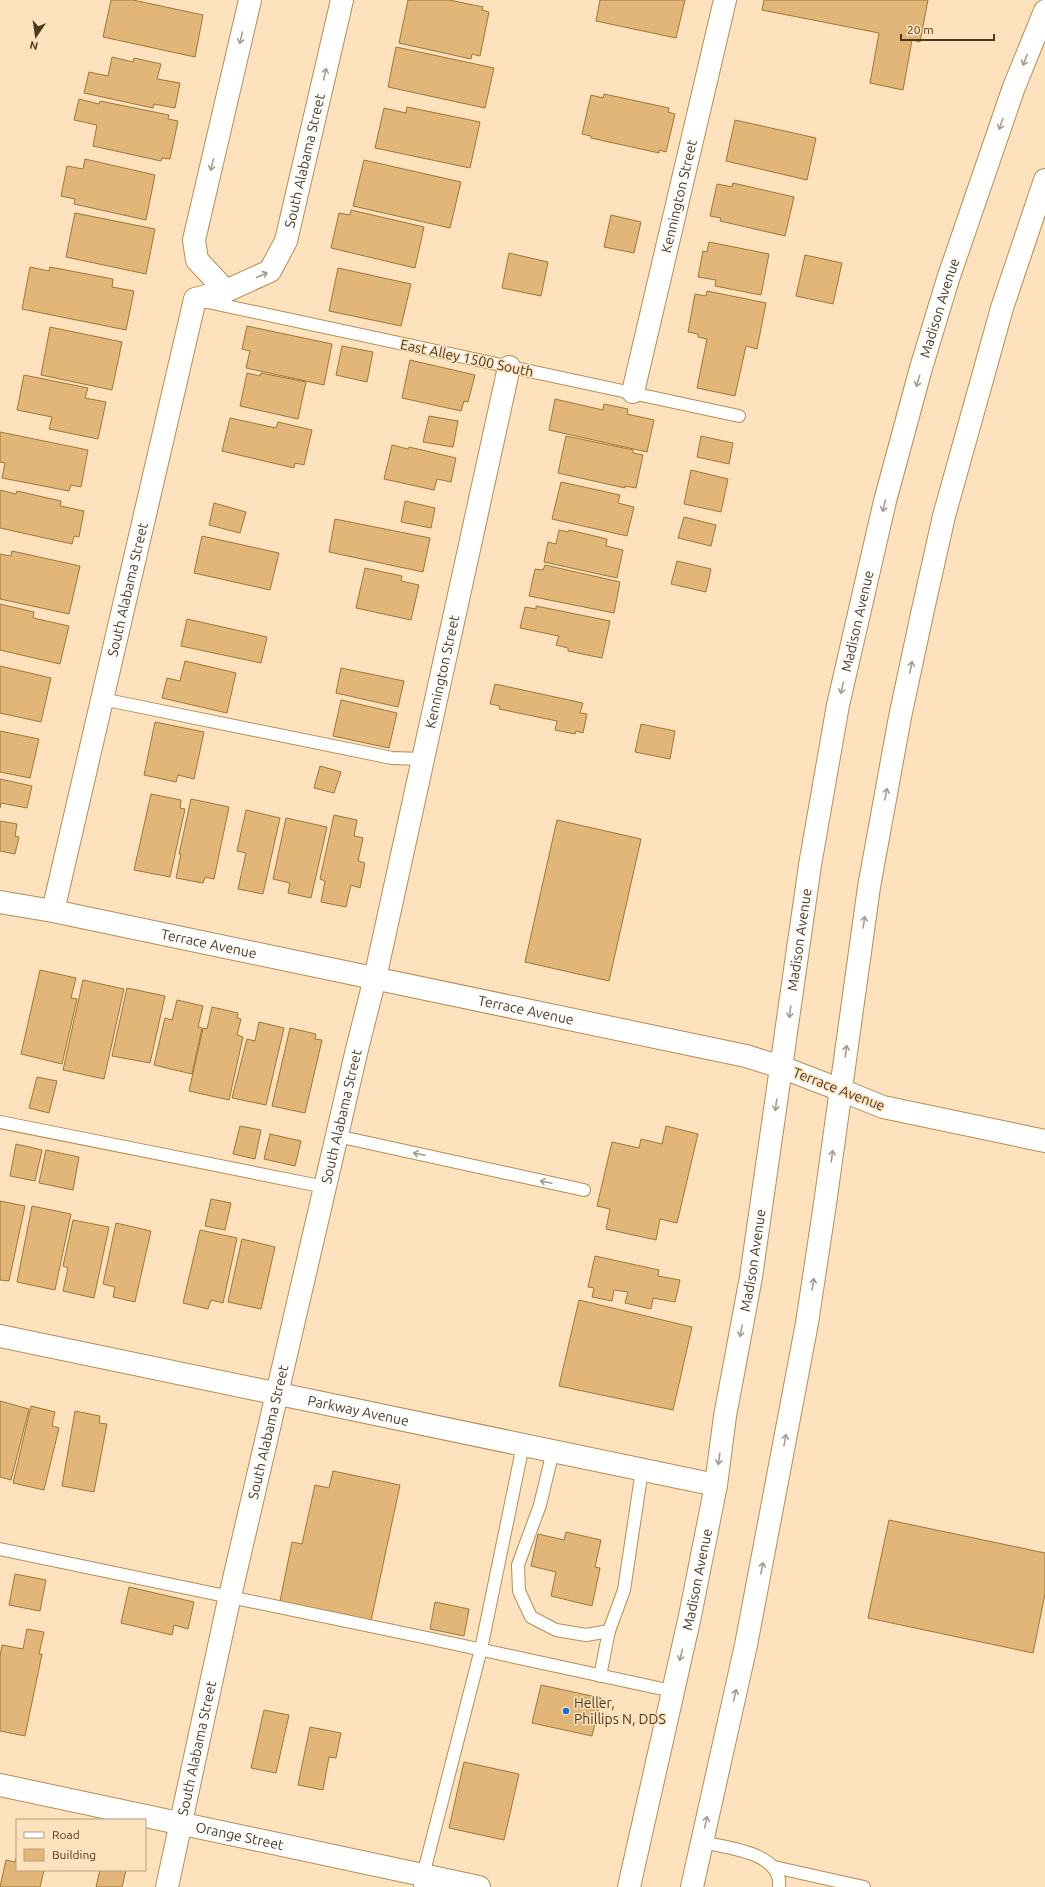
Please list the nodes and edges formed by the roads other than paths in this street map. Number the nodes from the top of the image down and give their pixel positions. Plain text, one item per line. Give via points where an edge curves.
1 (250, 0) edge
2 (342, 0) edge
3 (725, 0) edge
4 (1045, 11) edge
5 (1045, 180) edge
6 (226, 291) junction
7 (195, 299) junction
8 (509, 367) junction
9 (633, 392) junction
10 (739, 416) dead end
11 (102, 699) junction
12 (423, 759) junction
13 (0, 902) edge
14 (53, 911) junction
15 (375, 978) junction
16 (781, 1067) junction
17 (841, 1090) junction
18 (0, 1122) edge
19 (337, 1136) junction
20 (1045, 1141) edge
21 (325, 1187) junction
22 (584, 1190) dead end
23 (0, 1336) edge
24 (277, 1394) junction
25 (523, 1445) junction
26 (553, 1451) junction
27 (642, 1470) junction
28 (716, 1485) junction
29 (0, 1550) edge
30 (230, 1597) junction
31 (608, 1631) junction
32 (586, 1635) junction
33 (481, 1649) junction
34 (605, 1650) junction
35 (600, 1676) junction
36 (672, 1691) junction
37 (0, 1785) edge
38 (180, 1823) junction
39 (702, 1842) junction
40 (774, 1867) junction
41 (421, 1881) edge
42 (779, 1885) edge
43 (167, 1887) edge
44 (479, 1887) edge
45 (629, 1887) edge
46 (692, 1887) edge
47 (864, 1887) edge

1 -> 6 street via 194,240 197,260
6 -> 2 street, South Alabama Street via 270,271 286,241
3 - 9 street, Kennington Street
4 -> 16 street, Madison Avenue via 1014,88 948,279 885,501 837,713 810,865
17 -> 5 street via 869,887 922,614 944,516 1002,308
6 - 7 street, South Alabama Street
7 - 8 lane, East Alley 1500 South
7 - 11 street, South Alabama Street
8 - 9 lane, East Alley 1500 South
8 - 12 street, Kennington Street
9 - 10 lane, East Alley 1500 South
11 - 12 lane via 392,758
11 - 14 street, South Alabama Street
12 - 15 street, Kennington Street
13 - 14 street, Terrace Avenue
14 - 15 street, Terrace Avenue
15 - 16 street, Terrace Avenue via 731,1053
15 - 19 street, South Alabama Street
16 - 17 street, Terrace Avenue
16 -> 28 street, Madison Avenue via 751,1277 725,1416
17 - 20 street, Terrace Avenue via 883,1107
39 -> 17 street via 767,1542 808,1316
18 - 21 lane
19 - 21 street, South Alabama Street
22 -> 19 lane
21 - 24 street, South Alabama Street
23 - 24 street, Parkway Avenue
24 - 25 street, Parkway Avenue
24 - 30 street, South Alabama Street
25 - 26 street, Parkway Avenue
25 - 33 lane
26 - 27 street, Parkway Avenue
26 - 32 lane via 540,1505 518,1565 519,1591 531,1617 556,1630
27 - 28 street, Parkway Avenue
27 - 31 lane via 624,1590
28 -> 36 street, Madison Avenue
29 - 30 lane
30 - 33 lane
30 - 38 street, South Alabama Street
31 - 32 lane
31 - 34 lane
32 - 34 lane
33 - 35 lane
33 - 41 lane
34 - 35 lane
35 - 36 lane
36 - 45 street, Madison Avenue
37 - 38 street, Orange Street
38 - 41 street, Orange Street
38 - 43 street, South Alabama Street
39 - 40 lane via 759,1856
39 - 46 street
40 - 42 lane
40 - 47 lane
41 - 44 street, Orange Street

